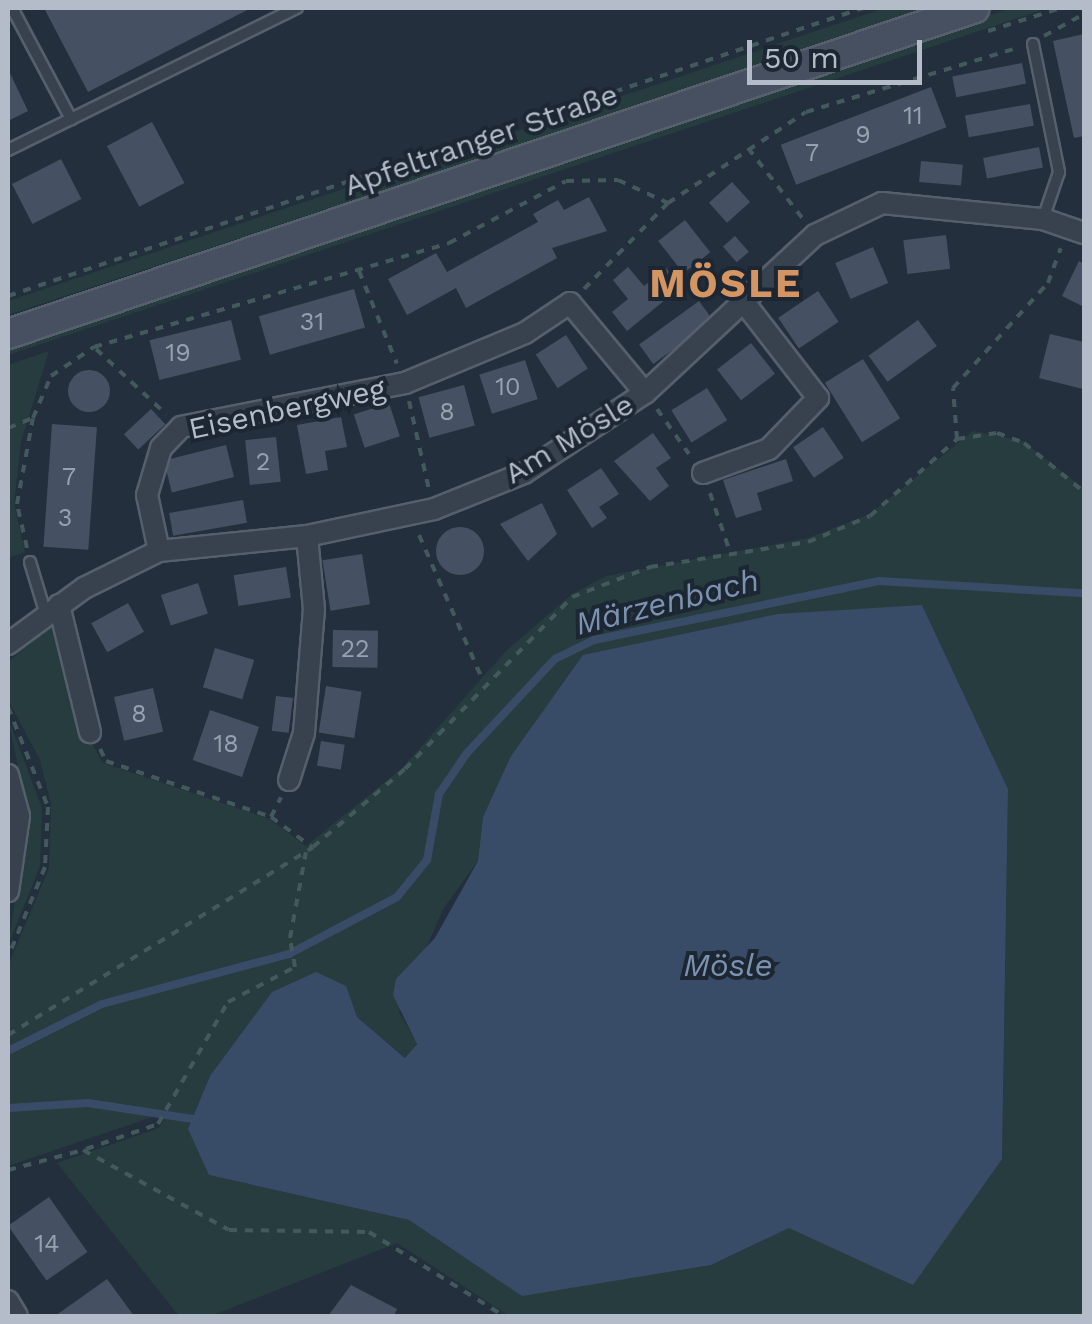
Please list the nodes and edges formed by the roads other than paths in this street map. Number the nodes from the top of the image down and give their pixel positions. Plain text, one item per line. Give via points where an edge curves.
1 (12, 8) edge
2 (298, 8) edge
3 (976, 8) edge
4 (1033, 44) road end
5 (71, 118) junction
6 (8, 150) edge
7 (1042, 218) junction
8 (1079, 228) edge
9 (746, 305) junction
10 (8, 334) edge
11 (645, 393) junction
12 (703, 473) dead end
13 (307, 536) junction
14 (159, 552) junction
15 (30, 562) road end
16 (52, 610) junction
17 (8, 644) edge
18 (90, 732) road end
19 (8, 775) edge
20 (289, 780) road end
21 (8, 891) edge
22 (8, 1302) edge
23 (17, 1316) edge

1 - 5 lane
2 - 5 lane
3 - 10 street, Apfeltranger Straße
4 - 7 lane via 1058,172
5 - 6 lane
7 - 8 street, Am Mösle
7 - 9 street, Am Mösle via 882,204 814,235
9 - 11 street, Am Mösle
9 - 12 street via 818,398 770,449
11 - 13 street, Am Mösle via 524,473 412,514
11 - 14 street, Eisenbergweg via 570,303 526,333 405,383 182,427 160,448 147,495
13 - 14 street, Am Mösle
13 - 20 street via 314,610 304,733
14 - 16 street, Am Mösle
15 - 16 lane
16 - 17 street, Am Mösle
16 - 18 street
19 - 21 street via 19,816
22 - 23 street

